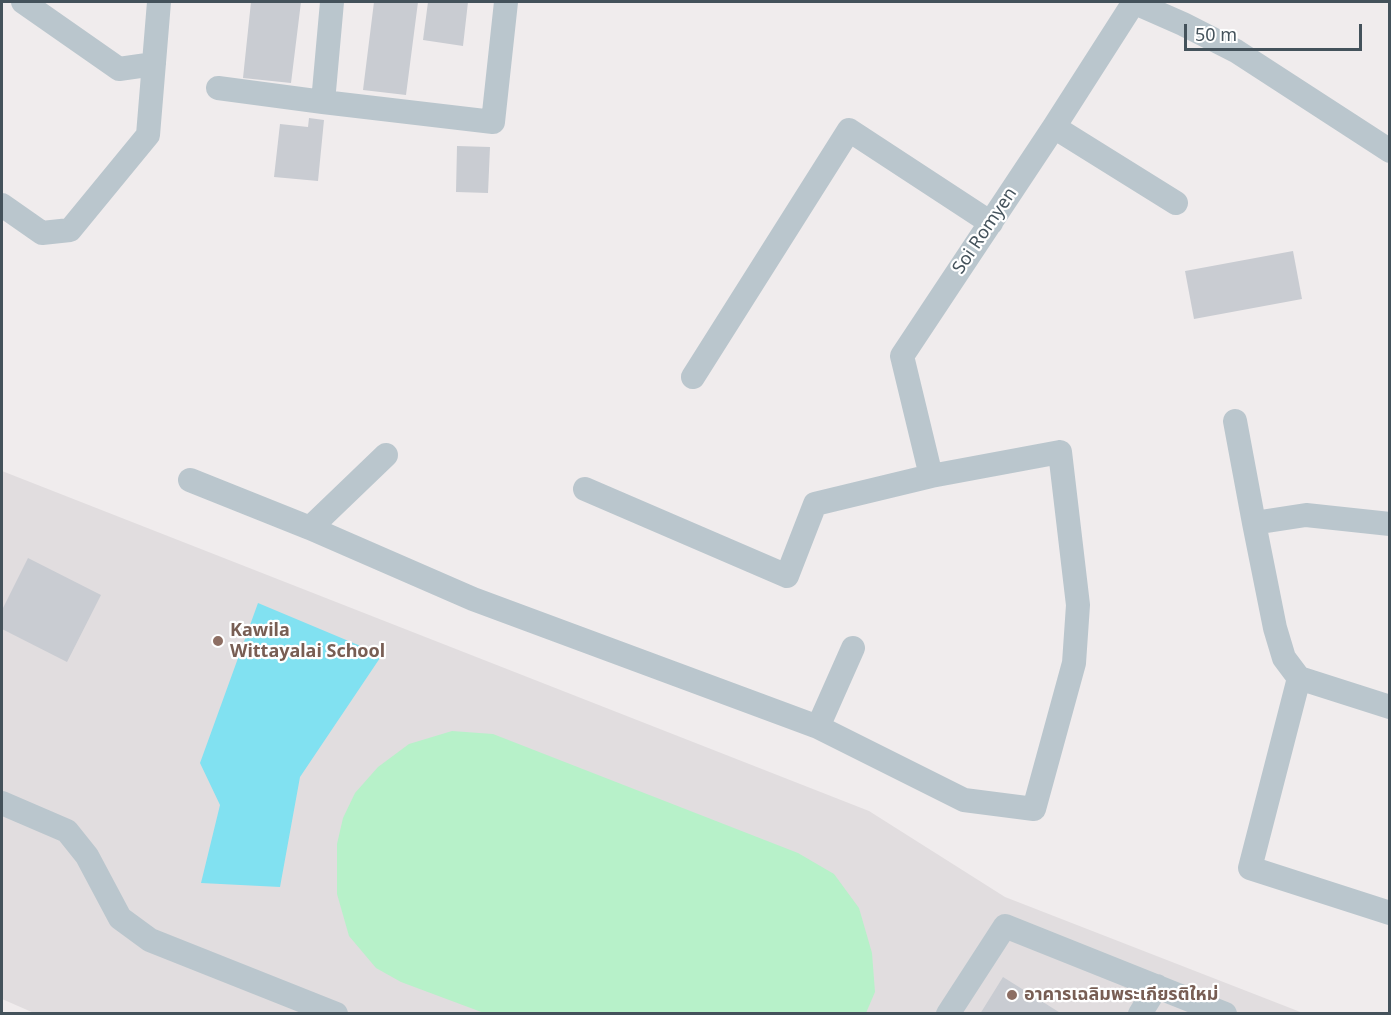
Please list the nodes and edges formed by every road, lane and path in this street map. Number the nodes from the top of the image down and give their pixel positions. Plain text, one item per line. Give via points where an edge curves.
1 (23, 2) edge
2 (159, 2) edge
3 (332, 2) edge
4 (506, 2) edge
5 (1133, 2) edge
6 (154, 64) junction
7 (218, 88) dead end
8 (322, 102) junction
9 (1054, 127) junction
10 (1389, 151) edge
11 (1176, 203) dead end
12 (2, 205) edge
13 (990, 223) junction
14 (693, 376) dead end
15 (1235, 421) dead end
16 (386, 455) dead end
17 (931, 476) junction
18 (190, 480) dead end
19 (585, 489) dead end
20 (1254, 523) junction
21 (1389, 524) edge
22 (310, 528) junction
23 (853, 648) dead end
24 (1299, 678) junction
25 (1389, 706) edge
26 (818, 727) junction
27 (2, 803) edge
28 (1389, 913) edge
29 (1156, 986) junction
30 (336, 1014) edge
31 (948, 1014) edge
32 (1140, 1014) edge
33 (1225, 1014) edge

1 - 6 street via 119,69
2 - 6 street
3 - 8 street
4 - 8 street via 493,122
5 - 9 street, Soi Romyen
5 - 10 street via 1236,51
6 - 12 street via 148,135 70,230 42,233
7 - 8 street
9 - 11 street
9 - 13 street, Soi Romyen
13 - 14 street via 849,130
13 - 17 street, Soi Romyen via 902,356
15 - 20 street
16 - 22 street
17 - 19 street via 815,504 787,576
17 - 26 street via 1059,452 1078,604 1074,663 1034,809 964,800
18 - 22 street
20 - 21 street via 1306,515
20 - 24 street via 1275,628 1284,658
22 - 26 street via 473,599
23 - 26 street
24 - 25 street
24 - 28 street via 1250,868
27 - 30 street via 67,831 87,856 120,918 150,940
29 - 31 street via 1005,926
29 - 32 street
29 - 33 street

